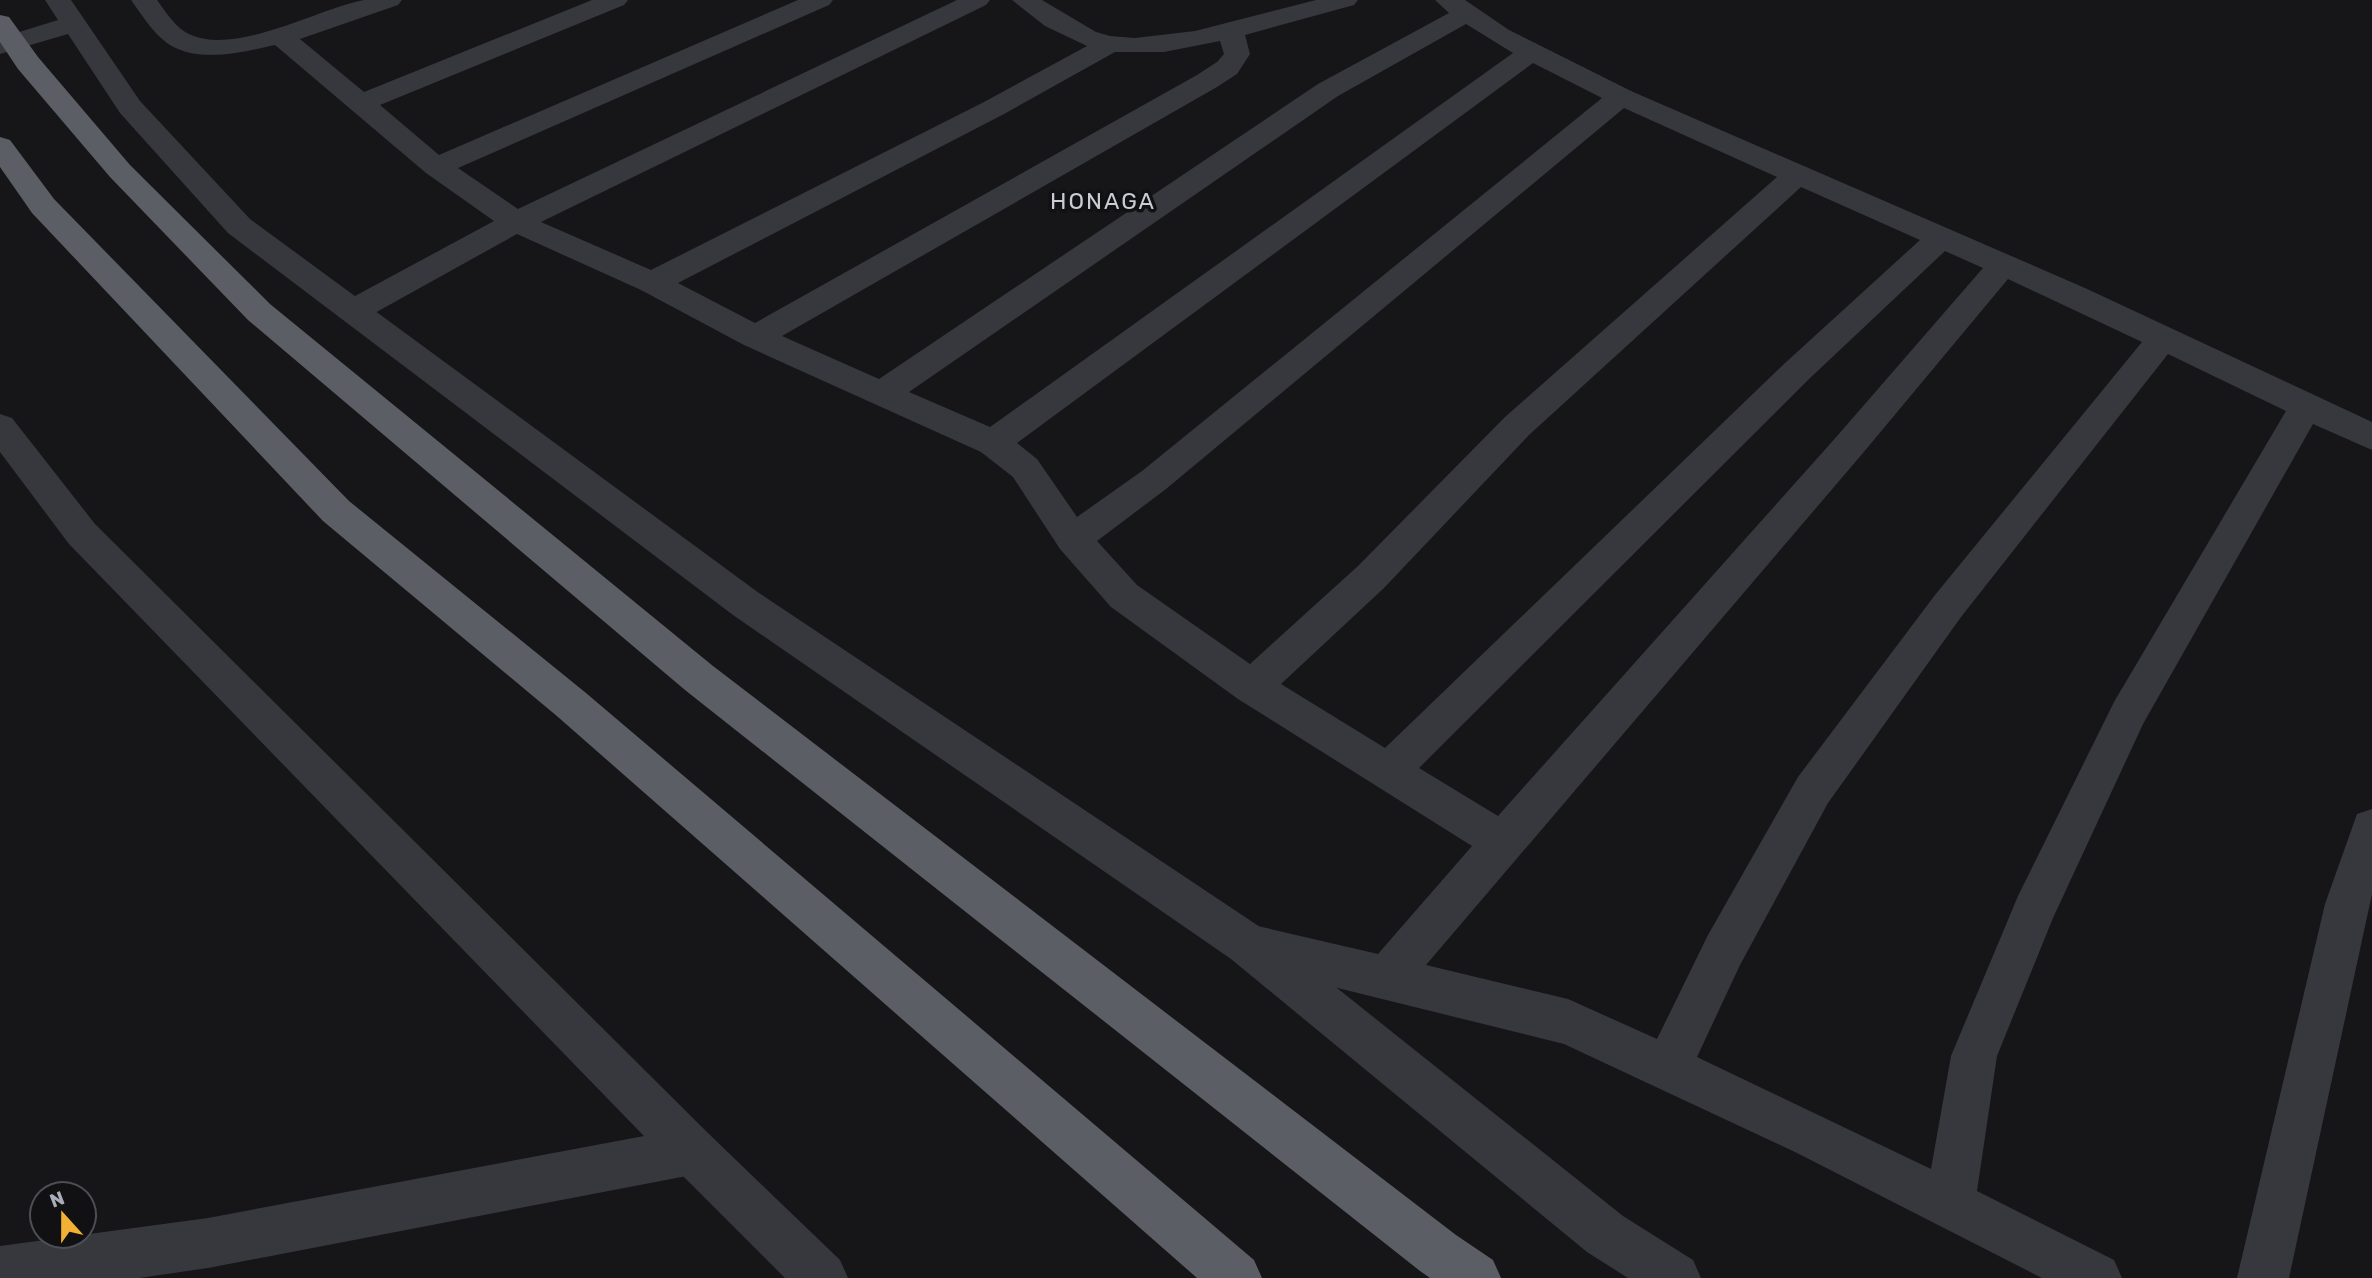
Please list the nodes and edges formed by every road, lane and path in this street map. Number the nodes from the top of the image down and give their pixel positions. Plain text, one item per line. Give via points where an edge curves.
1 (144, 0) edge
2 (389, 0) edge
3 (615, 0) edge
4 (820, 0) edge
5 (977, 0) edge
6 (1025, 0) edge
7 (1345, 0) edge
8 (1457, 7) edge
9 (66, 11) edge
10 (0, 23) edge
11 (1230, 30) junction
12 (281, 36) junction
13 (1111, 44) junction
14 (1530, 53) junction
15 (14, 55) edge
16 (1621, 97) junction
17 (361, 103) junction
18 (0, 146) edge
19 (436, 167) junction
20 (1796, 176) junction
21 (516, 222) junction
22 (1939, 239) junction
23 (2003, 264) junction
24 (652, 283) junction
25 (353, 311) junction
26 (755, 337) junction
27 (2163, 338) junction
28 (881, 394) junction
29 (2306, 406) junction
30 (0, 427) edge
31 (2372, 438) edge
32 (993, 443) junction
33 (1073, 539) junction
34 (1252, 687) junction
35 (1388, 772) junction
36 (2372, 828) edge
37 (1501, 841) junction
38 (1247, 944) junction
39 (1387, 979) junction
40 (1667, 1068) junction
41 (692, 1151) junction
42 (1950, 1205) junction
43 (0, 1272) edge
44 (822, 1278) edge
45 (1236, 1278) edge
46 (1475, 1278) edge
47 (1675, 1278) edge
48 (2096, 1278) edge
49 (2263, 1278) edge

1 - 12 street via 164,26 200,47
2 - 12 street
3 - 17 street
4 - 19 street
5 - 21 street
6 - 13 street via 1061,26
7 - 11 street
8 - 14 street
8 - 28 street
9 - 15 street
9 - 25 street via 130,107 239,226
10 - 15 highway
11 - 13 street via 1140,45
11 - 26 street via 1237,54 1227,68 1207,81
12 - 17 street
13 - 24 street
14 - 16 street
14 - 32 street
15 - 46 highway via 120,171 279,330 699,678
16 - 20 street
16 - 33 street via 1154,480
17 - 19 street
18 - 45 highway via 43,206 336,511 572,705
19 - 21 street
20 - 22 street
20 - 34 street via 1517,426 1371,577
21 - 24 street
21 - 25 street
22 - 23 street
22 - 35 street via 1796,372
23 - 27 street
23 - 37 street
24 - 26 street
25 - 38 street via 746,604
26 - 28 street
27 - 29 street
27 - 40 street via 1948,606 1813,790 1724,950
28 - 32 street
29 - 31 street
29 - 42 street via 2128,714 2034,911 1974,1056
30 - 41 street via 82,534
32 - 33 street via 1025,468
33 - 34 street via 1124,596
34 - 35 street
35 - 37 street
36 - 49 street via 2347,904
37 - 39 street
38 - 39 street
38 - 47 street via 1605,1234
39 - 40 street via 1568,1022
40 - 42 street
41 - 43 street via 208,1243
41 - 44 street
42 - 48 street

